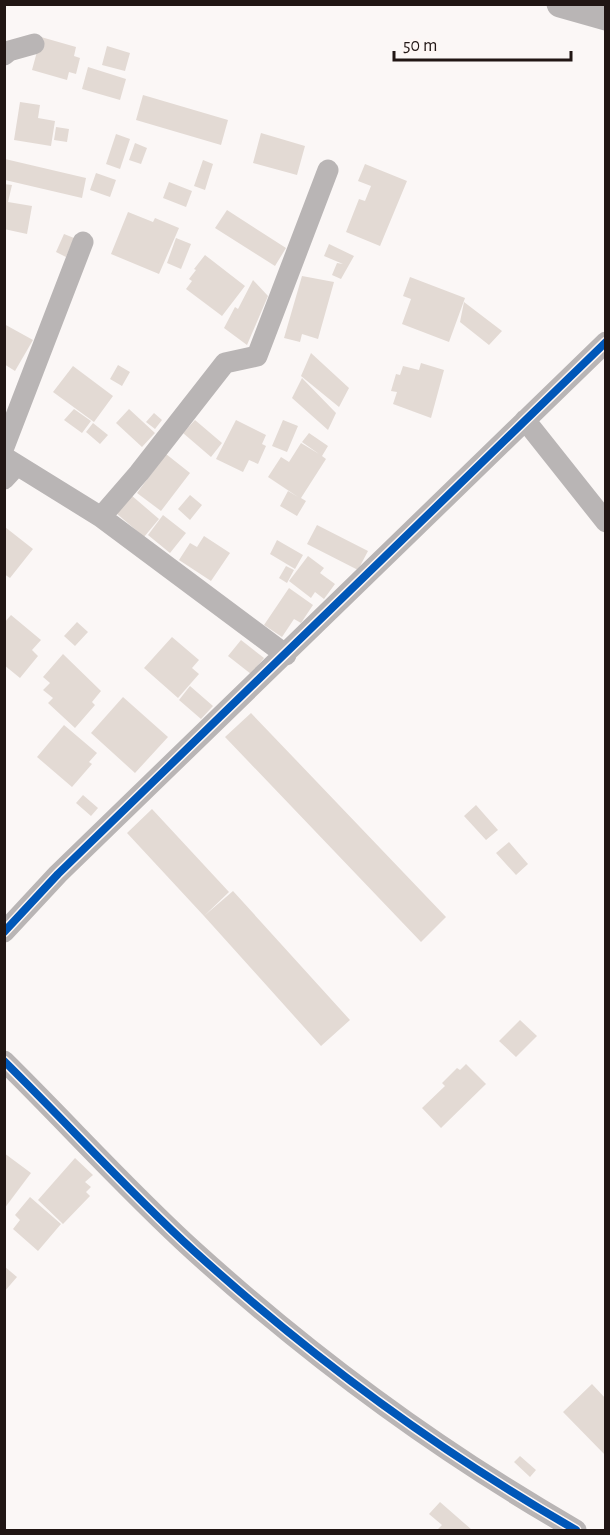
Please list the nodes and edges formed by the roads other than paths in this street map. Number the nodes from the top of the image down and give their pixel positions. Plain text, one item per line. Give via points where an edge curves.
1 (560, 4) edge
2 (606, 16) edge
3 (34, 44) dead end
4 (4, 55) edge
5 (328, 170) dead end
6 (83, 242) dead end
7 (606, 342) edge
8 (525, 420) junction
9 (4, 447) edge
10 (9, 467) edge
11 (101, 517) junction
12 (606, 522) edge
13 (286, 655) junction
14 (4, 932) edge
15 (4, 1061) edge
16 (576, 1530) edge

1 - 2 street
3 - 4 street
5 - 11 street via 257,356 225,363
6 - 9 street
7 - 8 street
8 - 12 street
8 - 13 street
10 - 11 street
11 - 13 street
13 - 14 street via 58,874
15 - 16 street via 194,1250 292,1334 441,1445

